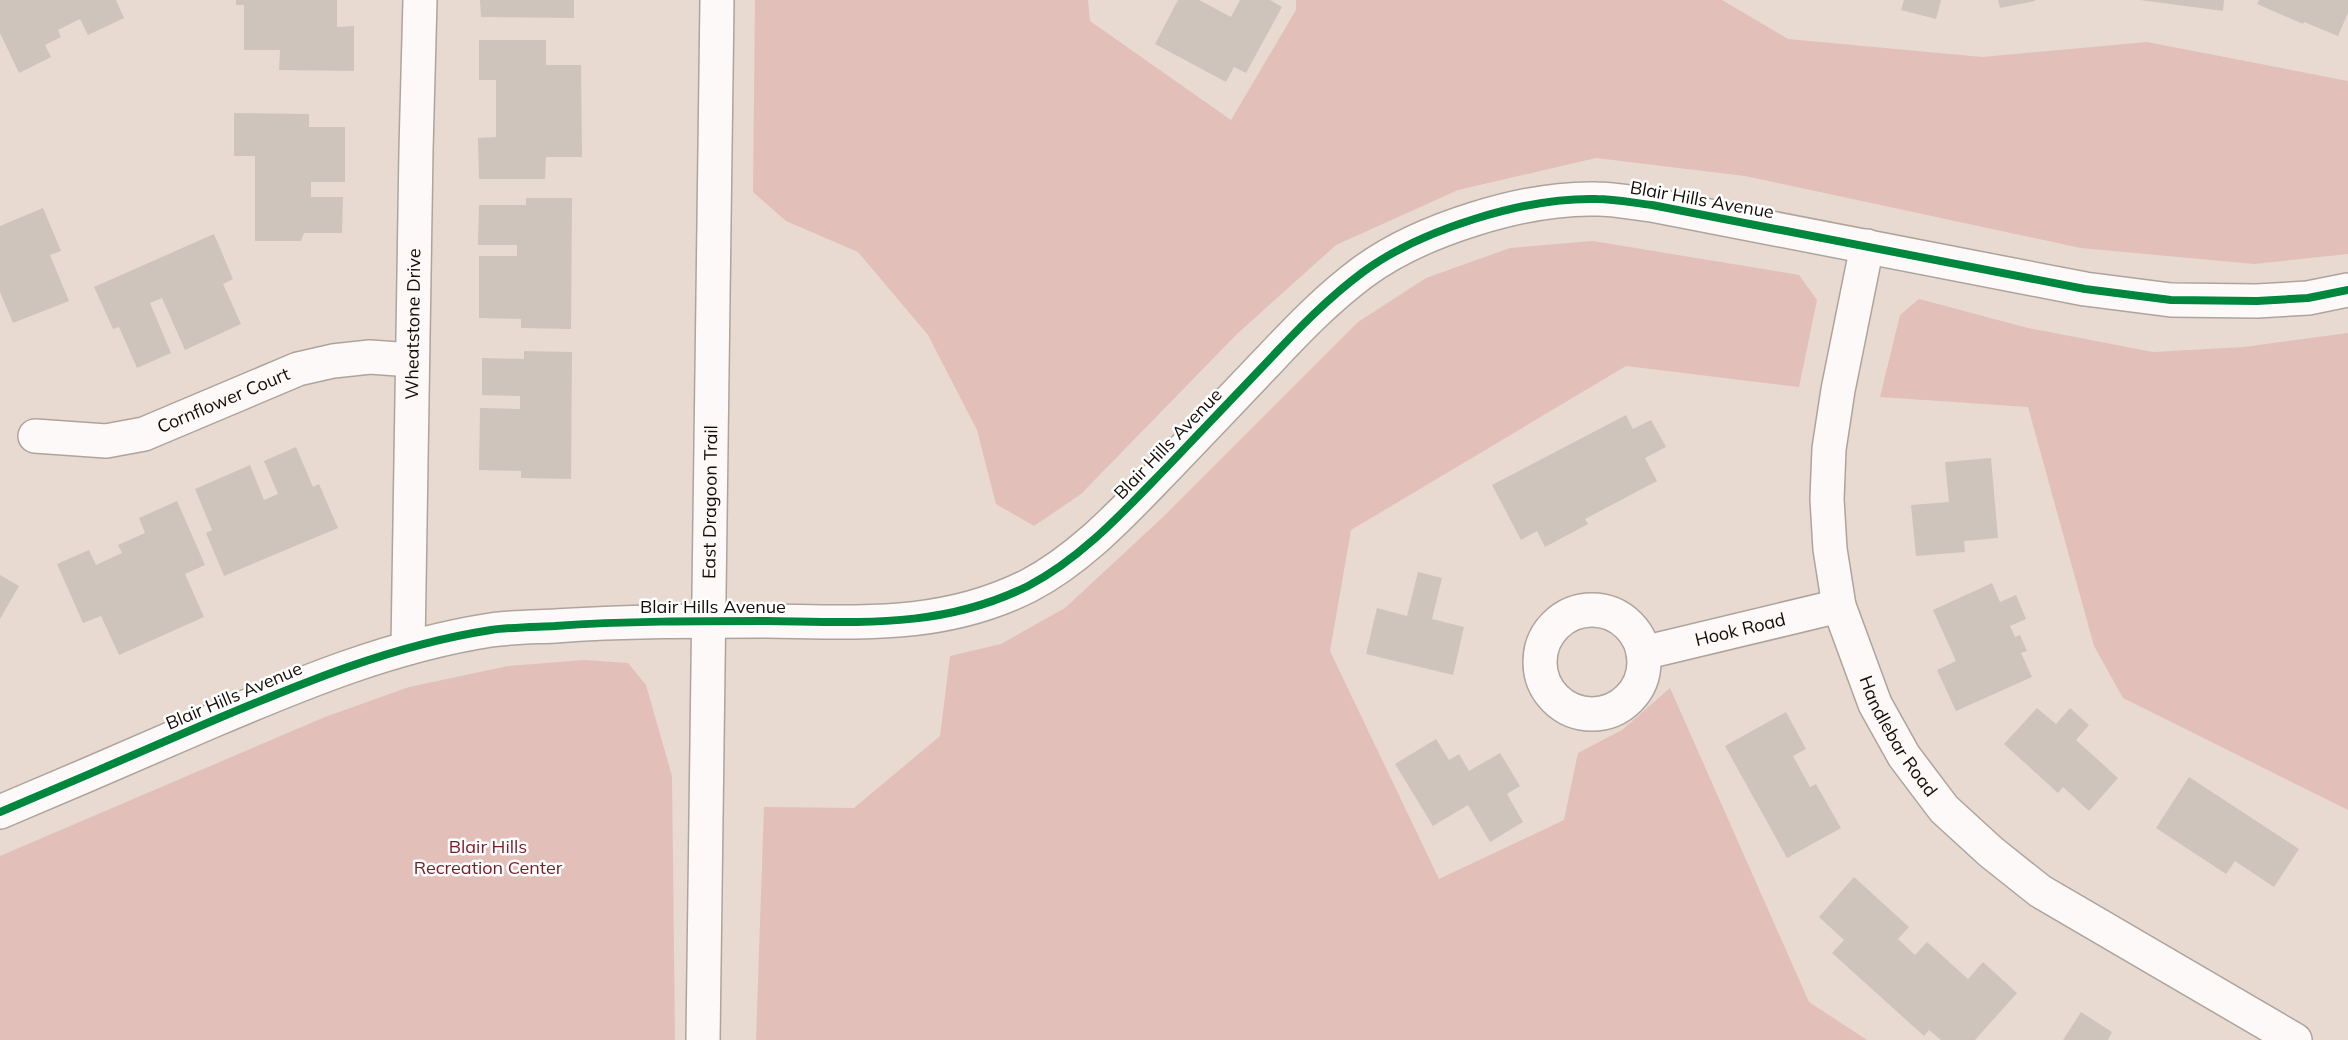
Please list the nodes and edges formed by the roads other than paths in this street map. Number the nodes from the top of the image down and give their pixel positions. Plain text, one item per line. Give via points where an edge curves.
1 (420, 0) edge
2 (717, 0) edge
3 (1867, 246) junction
4 (2348, 290) edge
5 (412, 360) junction
6 (35, 436) dead end
7 (1839, 606) junction
8 (708, 621) junction
9 (408, 648) junction
10 (1643, 653) dead end
11 (0, 812) edge
12 (703, 1040) edge
13 (2295, 1040) edge

1 - 5 street, Wheatstone Drive
2 - 8 street, East Dragoon Trail
3 - 4 street, Blair Hills Avenue via 2085,289 2170,300 2257,302
3 - 7 street, Handlebar Road via 1829,449 1830,549
3 - 8 street, Blair Hills Avenue via 1652,205 1596,199 1554,202 1471,220 1399,249 1332,297 1101,533 1054,571 1027,586 992,602 921,619
5 - 6 street, Cornflower Court via 370,357 298,369 144,434 106,441
5 - 9 street, Wheatstone Drive
7 - 10 street, Hook Road
7 - 13 street, Handlebar Road via 1875,704 1904,756 1944,809 2040,891
8 - 9 street, Blair Hills Avenue via 494,630
8 - 12 street, East Dragoon Trail
9 - 11 street, Blair Hills Avenue via 292,687

